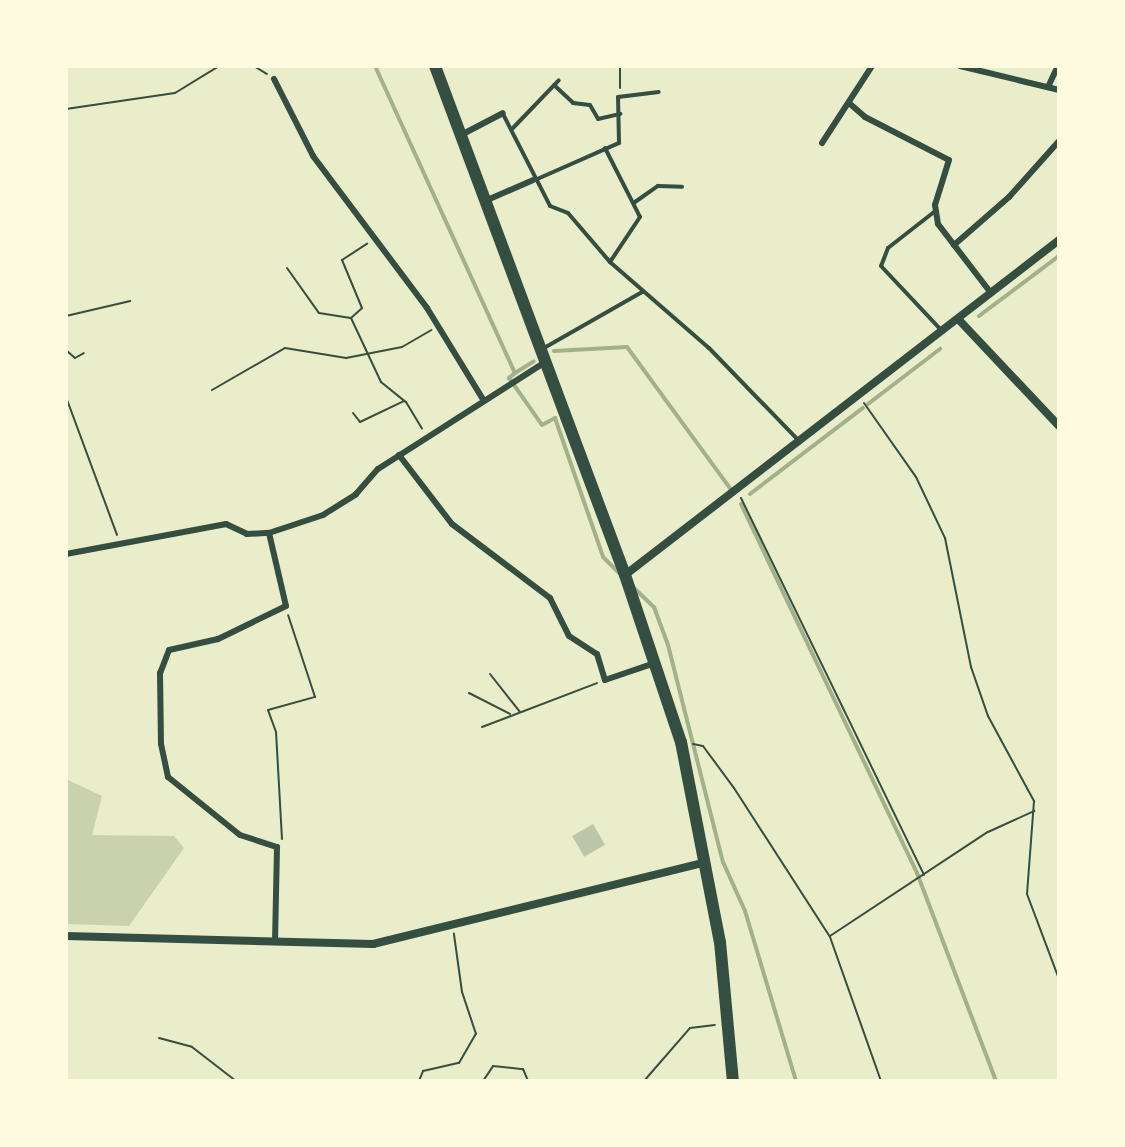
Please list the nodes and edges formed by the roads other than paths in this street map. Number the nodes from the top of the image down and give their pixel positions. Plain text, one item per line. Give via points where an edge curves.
1 (435, 66) edge
2 (872, 66) edge
3 (960, 66) edge
4 (1058, 66) edge
5 (274, 79) road end
6 (559, 80) dead end
7 (554, 85) junction
8 (1048, 87) junction
9 (1059, 90) edge
10 (659, 92) dead end
11 (849, 103) junction
12 (503, 113) joint
13 (620, 114) junction
14 (513, 128) junction
15 (461, 135) junction
16 (1059, 141) edge
17 (822, 142) dead end
18 (605, 148) junction
19 (534, 180) junction
20 (682, 187) dead end
21 (485, 201) junction
22 (635, 202) junction
23 (934, 212) junction
24 (1059, 240) edge
25 (954, 245) junction
26 (610, 262) junction
27 (642, 292) junction
28 (991, 293) junction
29 (960, 321) junction
30 (944, 333) junction
31 (540, 350) junction
32 (544, 363) junction
33 (484, 401) junction
34 (1059, 426) edge
35 (801, 444) junction
36 (399, 455) junction
37 (268, 533) junction
38 (66, 554) edge
39 (625, 575) junction
40 (655, 663) junction
41 (706, 862) junction
42 (66, 936) edge
43 (275, 942) junction
44 (733, 1081) edge

1 - 15 highway
2 - 11 street
3 - 8 street
4 - 8 street
5 - 33 street via 313,156 437,327
6 - 7 lane
7 - 13 lane via 573,103 590,105 598,119
7 - 14 lane
8 - 9 street
10 - 13 lane via 619,96
11 - 17 street
11 - 23 street via 865,117 949,160
12 - 14 lane
12 - 15 street
13 - 18 lane via 622,140
14 - 19 lane
15 - 21 highway
16 - 25 street via 1009,197
18 - 19 lane
18 - 22 lane
19 - 21 street
19 - 26 lane via 550,206 568,213
20 - 22 lane via 658,186
21 - 31 highway
22 - 26 lane via 640,220
23 - 25 street
23 - 30 lane via 888,248 881,266
24 - 28 street
25 - 28 street
26 - 27 lane
27 - 31 lane
27 - 35 lane via 709,348
28 - 29 street
29 - 30 street
29 - 34 street
30 - 35 street
31 - 32 highway
32 - 33 street
32 - 39 highway
33 - 36 street
35 - 39 street
36 - 37 street via 338,507
36 - 40 street via 452,525 550,598 569,636 597,654 605,680
37 - 38 street via 247,534 226,524
37 - 43 street via 286,606 218,639 169,650 160,673 161,744 168,777 240,835 277,847
39 - 40 highway
40 - 41 highway via 691,781
41 - 43 street via 373,944
41 - 44 highway
42 - 43 street

